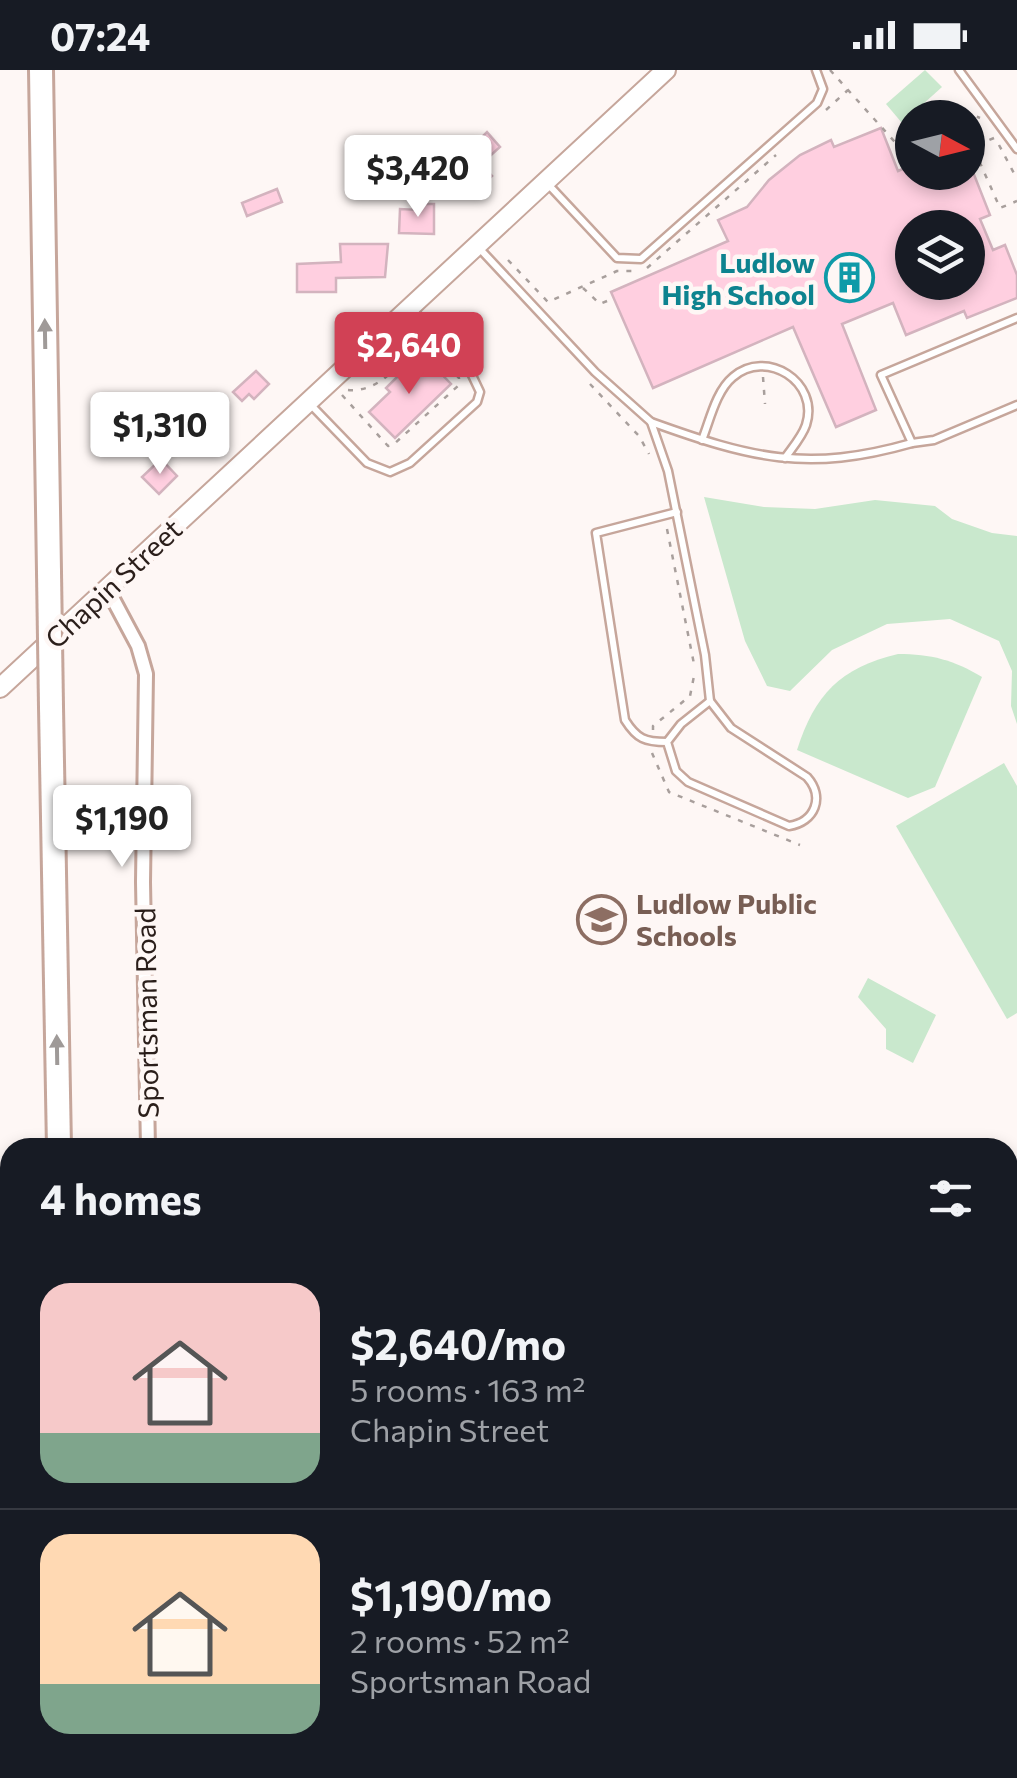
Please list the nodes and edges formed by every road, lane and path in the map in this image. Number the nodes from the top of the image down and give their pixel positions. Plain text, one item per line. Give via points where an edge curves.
1 (41, 70) edge
2 (666, 70) edge
3 (816, 70) edge
4 (830, 70) edge
5 (959, 70) edge
6 (848, 90) junction
7 (820, 115) dead end
8 (992, 132) dead end
9 (995, 138) junction
10 (895, 142) edge
11 (1017, 148) edge
12 (779, 153) dead end
13 (545, 180) junction
14 (1017, 180) edge
15 (1017, 201) edge
16 (475, 245) junction
17 (498, 269) junction
18 (582, 287) junction
19 (614, 298) dead end
20 (410, 306) junction
21 (1017, 318) edge
22 (762, 365) junction
23 (588, 382) dead end
24 (340, 393) joint
25 (308, 401) junction
26 (766, 404) dead end
27 (1017, 405) edge
28 (650, 422) junction
29 (702, 440) junction
30 (912, 443) junction
31 (649, 454) dead end
32 (784, 459) junction
33 (676, 512) junction
34 (665, 516) junction
35 (107, 588) junction
36 (0, 688) edge
37 (710, 701) junction
38 (652, 742) junction
39 (667, 742) junction
40 (800, 845) dead end
41 (59, 1138) edge
42 (148, 1138) edge

41 -> 1 highway, bridge
2 - 13 main road, Chapin Street
3 - 13 lane via 823,89 817,103 641,259 617,258
4 - 6 path
5 - 11 lane
6 - 7 path
6 - 10 path
8 - 9 path
9 - 14 path
9 - 15 path via 973,147 1000,208
12 - 18 path via 654,266 618,271
13 - 16 main road, Chapin Street
16 - 17 lane
16 - 20 main road, Chapin Street
17 - 18 path via 510,259 548,302
17 - 28 lane
18 - 19 path via 600,304
20 - 25 main road, Chapin Street
20 - 25 lane via 478,382 470,409 410,463 390,472 367,464
21 - 30 lane via 880,376
22 - 26 path
22 - 29 lane via 725,385
22 - 32 lane via 788,373 806,396 806,424
23 - 31 path
24 - 24 path via 393,446 459,378 407,330 400,362 368,389
25 - 35 main road, Chapin Street
27 - 30 lane
28 - 29 lane
28 - 33 lane
29 - 32 lane
30 - 32 lane via 832,460
33 - 34 lane
33 - 37 lane
34 - 38 path via 695,680 690,696 653,726
34 - 38 lane via 596,534 625,720 636,737
35 - 36 main road, Chapin Street
35 - 42 street, Sportsman Road via 146,674
37 - 39 lane
37 - 39 lane via 731,728 808,777 818,798 807,820 790,826 688,782 676,771
38 - 39 lane
38 - 40 path via 669,792

